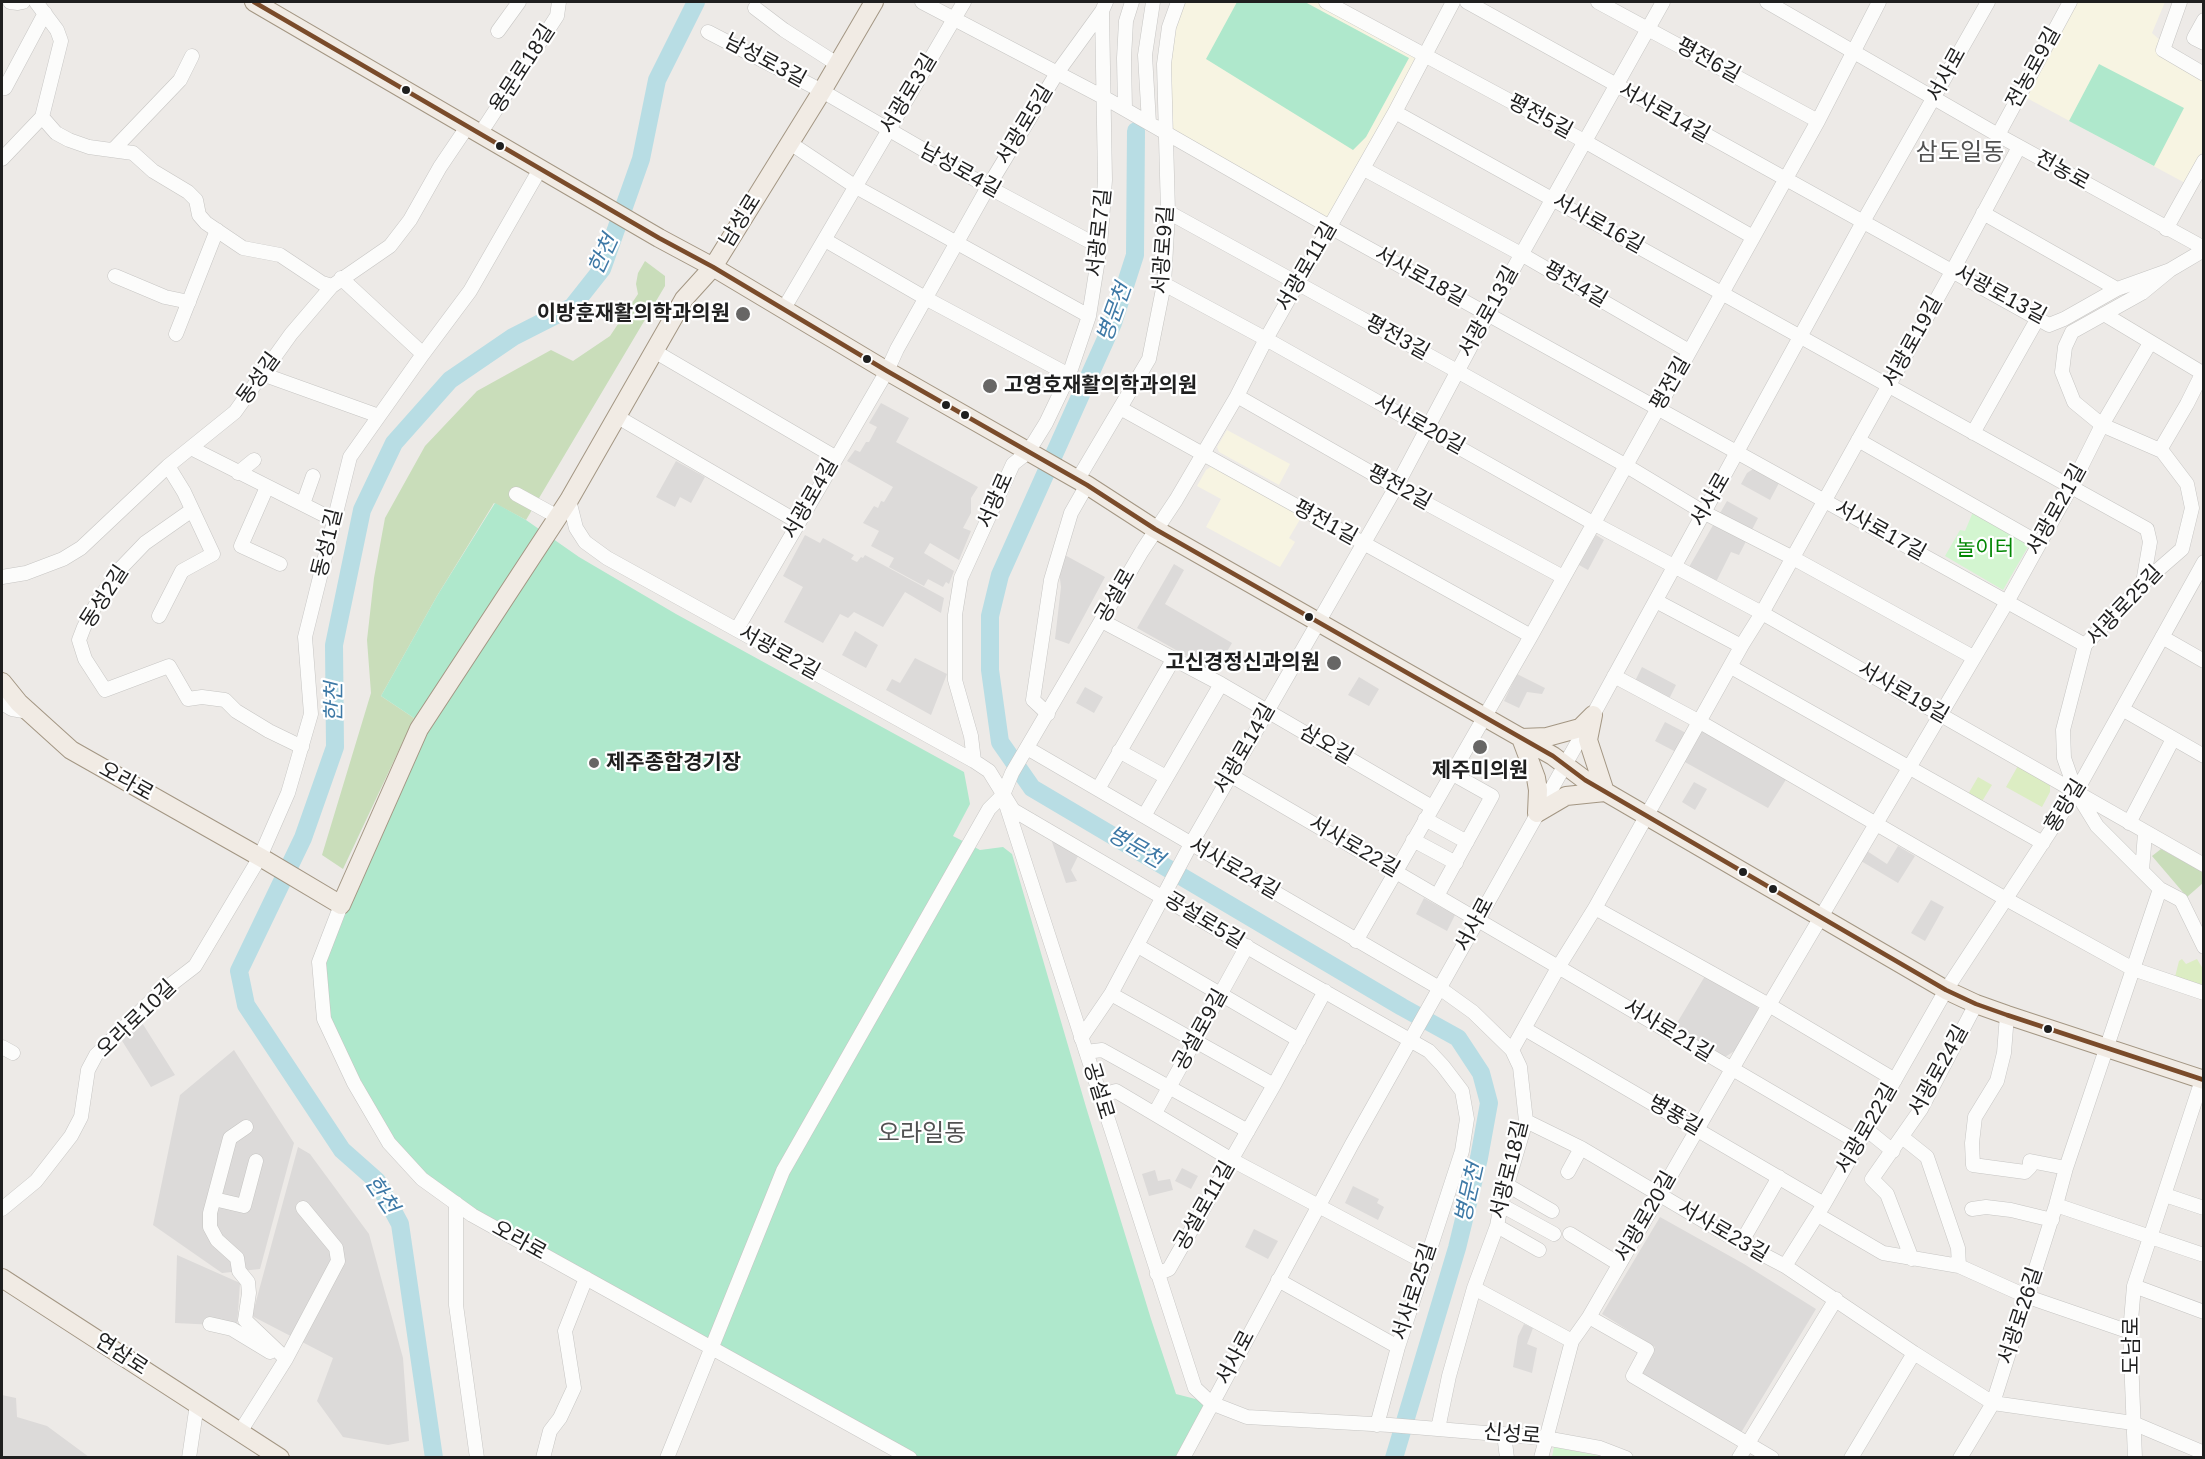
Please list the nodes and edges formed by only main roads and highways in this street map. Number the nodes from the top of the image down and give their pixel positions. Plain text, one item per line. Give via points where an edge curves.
1 (254, 2) edge
2 (874, 2) edge
3 (713, 267) junction
4 (2, 682) edge
5 (1521, 738) junction
6 (1605, 792) junction
7 (321, 892) joint
8 (2203, 1080) edge
9 (2, 1278) edge
10 (280, 1458) edge

1 - 3 main road, 서광로
2 - 3 main road, 남성로
3 - 5 main road, 서광로 via 1077,479 1155,529
3 - 7 main road, 남성로 via 684,300 569,500 419,729 341,906
4 - 7 main road, 오라로 via 70,750
5 - 6 main road
5 - 6 main road via 1536,778 1537,813 1566,796
5 - 6 main road via 1548,737 1580,728 1593,715 1588,740
6 - 8 main road via 1946,990 2007,1015
9 - 10 main road, 연삼로

